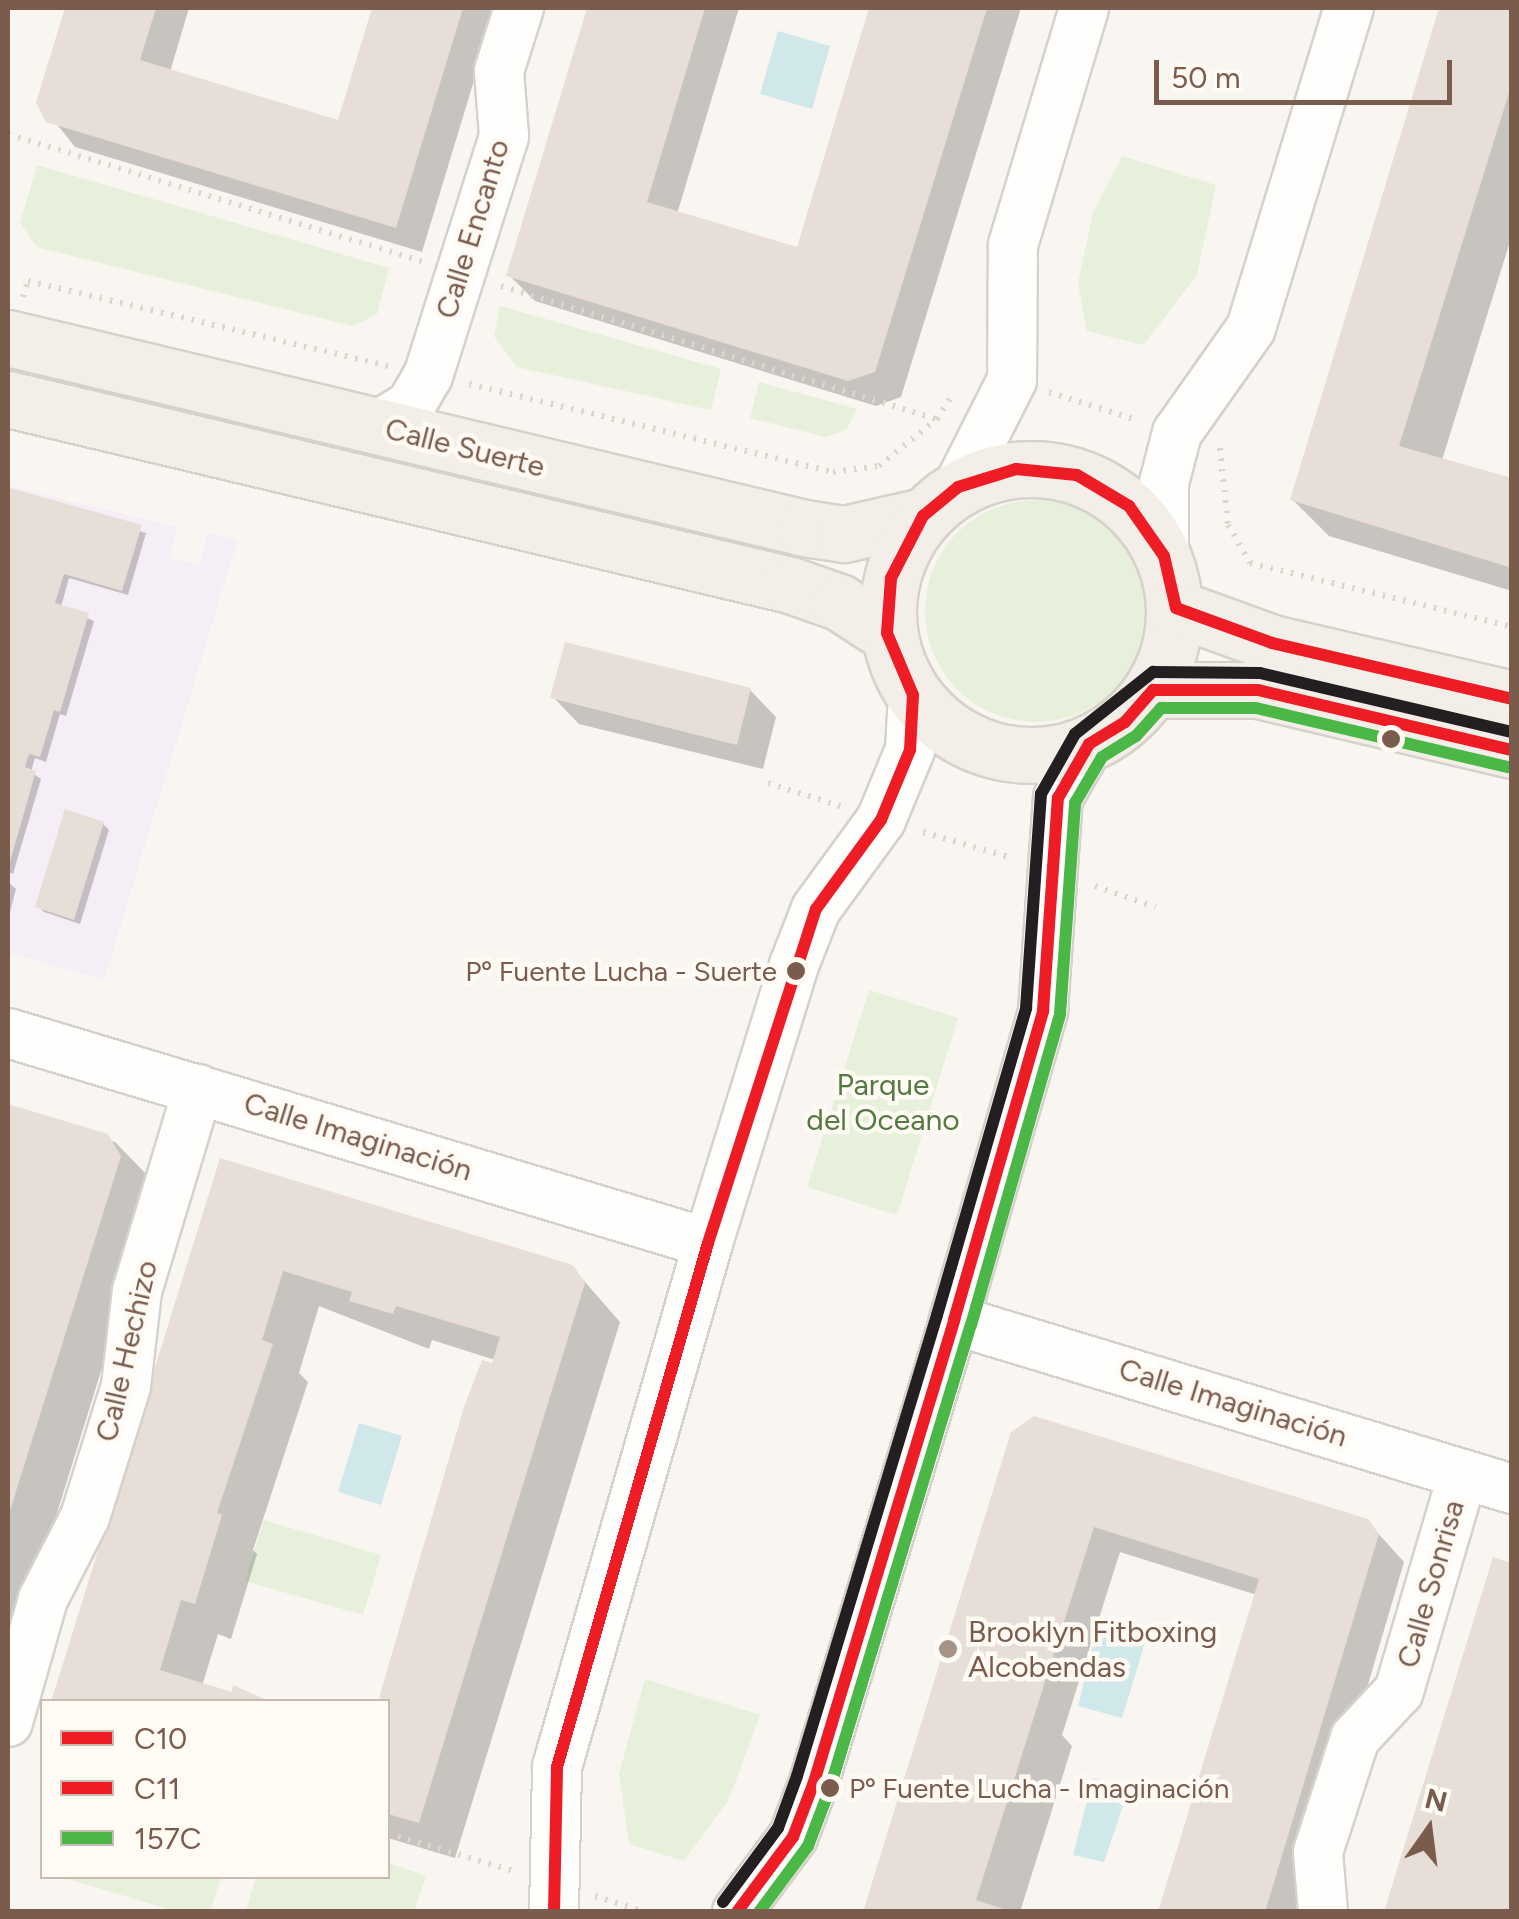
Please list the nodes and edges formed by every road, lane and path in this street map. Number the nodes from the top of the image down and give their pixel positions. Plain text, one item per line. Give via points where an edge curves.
1 (520, 8) edge
2 (1084, 8) edge
3 (1349, 8) edge
4 (10, 339) edge
5 (428, 376) junction
6 (1012, 380) junction
7 (8, 399) edge
8 (375, 426) junction
9 (1177, 432) junction
10 (941, 502) junction
11 (1164, 556) junction
12 (1176, 608) junction
13 (1512, 627) edge
14 (887, 632) junction
15 (1153, 690) junction
16 (913, 695) junction
17 (1512, 699) edge
18 (1088, 744) junction
19 (1512, 750) edge
20 (768, 783) dead end
21 (881, 820) junction
22 (1049, 869) junction
23 (1155, 907) dead end
24 (8, 1032) edge
25 (198, 1089) junction
26 (708, 1243) junction
27 (954, 1320) junction
28 (1463, 1474) junction
29 (1512, 1489) edge
30 (8, 1722) edge
31 (554, 1912) edge
32 (737, 1912) edge
33 (1322, 1912) edge

1 - 5 street, Calle Encanto via 499,71 504,136
2 - 6 street via 1013,245
3 - 9 street via 1251,328
4 - 5 path via 28,280
4 - 8 main road, Calle Suerte
5 - 6 path via 832,472 879,466 937,419 963,376
5 - 8 street, Calle Encanto via 411,406
6 - 9 path
6 - 10 street
7 - 14 main road, Calle Suerte via 790,585 839,602
8 - 10 main road, Calle Suerte via 844,534
9 - 11 street via 1164,482
9 - 13 path via 1224,449 1228,525 1250,562
10 - 11 main road via 1016,469 1076,475 1129,506
10 - 14 main road via 891,578
11 - 12 main road
12 - 15 main road via 1171,651
12 - 17 main road via 1272,643
14 - 16 main road
15 - 18 main road via 1125,722
15 - 19 main road via 1258,690
16 - 18 main road via 962,738 993,748 1024,756
16 - 21 street via 910,750
18 - 22 street via 1058,798
20 - 21 path
21 - 22 path
21 - 26 street via 811,923
22 - 23 path
22 - 27 street via 1044,1011
24 - 25 street, Calle Imaginación
25 - 26 street, Calle Imaginación
25 - 30 street, Calle Hechizo via 138,1291 126,1386 84,1518 43,1598
26 - 31 street via 557,1767
27 - 28 street, Calle Imaginación
27 - 32 street via 814,1782 793,1837
28 - 29 street, Calle Imaginación
28 - 33 street, Calle Sonrisa via 1399,1691 1355,1738 1318,1852

